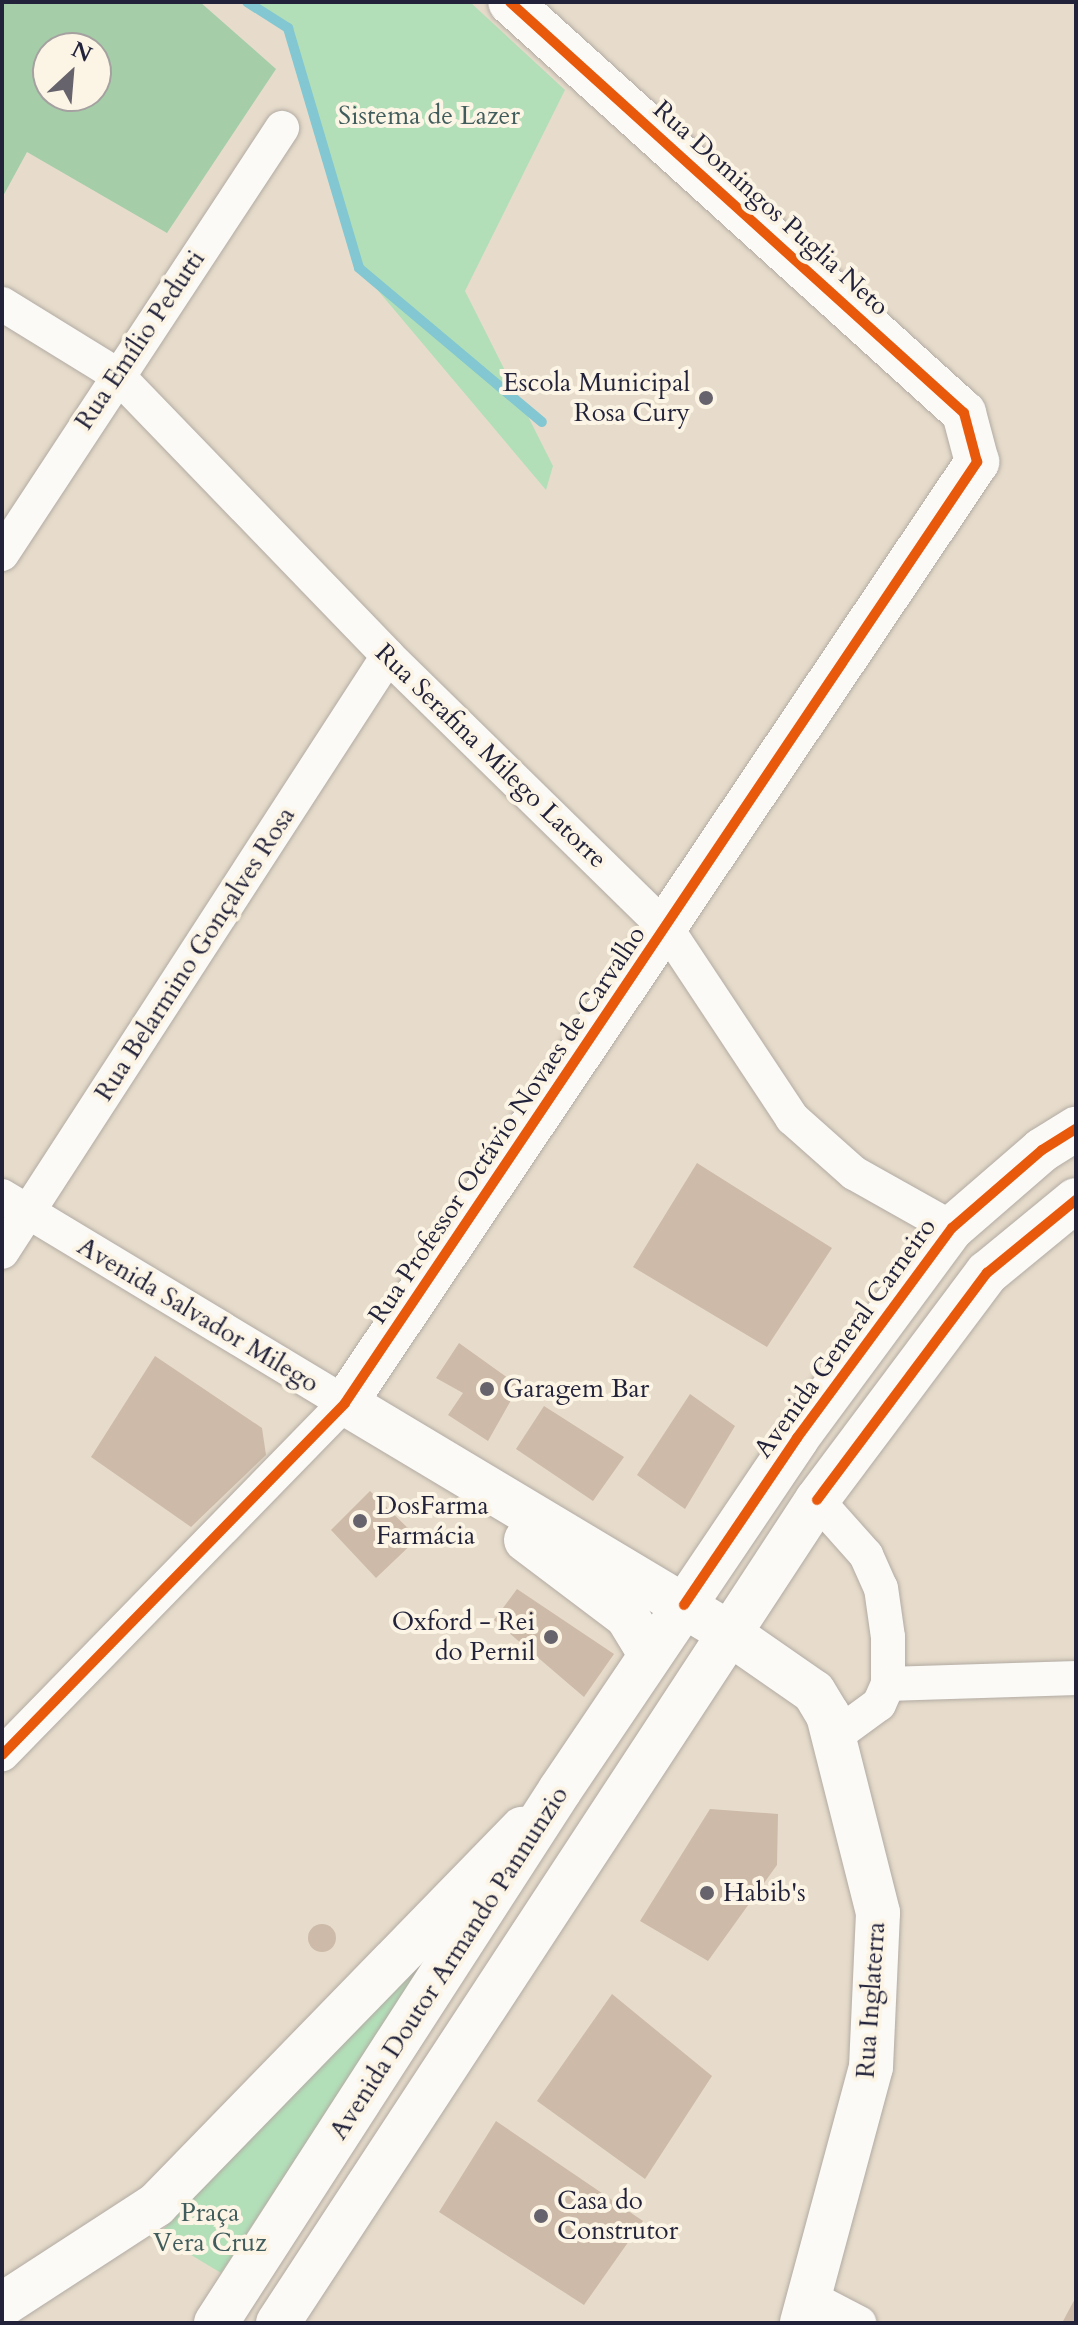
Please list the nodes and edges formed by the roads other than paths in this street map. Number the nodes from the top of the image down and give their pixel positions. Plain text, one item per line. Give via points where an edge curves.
1 (510, 2) edge
2 (282, 128) dead end
3 (2, 304) edge
4 (116, 374) junction
5 (977, 462) joint
6 (2, 554) edge
7 (388, 656) junction
8 (667, 929) junction
9 (1076, 1129) edge
10 (1076, 1200) edge
11 (15, 1204) edge
12 (952, 1228) junction
13 (2, 1252) edge
14 (345, 1403) junction
15 (817, 1500) junction
16 (684, 1605) junction
17 (729, 1633) junction
18 (650, 1654) junction
19 (1076, 1678) edge
20 (888, 1684) junction
21 (834, 1737) junction
22 (2, 1755) edge
23 (560, 1790) junction
24 (2, 2305) edge
25 (804, 2309) edge
26 (216, 2323) edge
27 (278, 2323) edge
28 (859, 2323) edge

1 - 5 main road, Rua Domingos Puglia Neto via 964,413
2 - 4 street, Rua Emílio Pedutti
3 - 4 street, Rua Serafina Milego Latorre
4 - 6 street, Rua Emílio Pedutti
4 - 7 street, Rua Serafina Milego Latorre
5 - 8 main road, Rua Professor Octávio Novaes de Carvalho
7 - 8 street, Rua Serafina Milego Latorre
7 - 11 street, Rua Belarmino Gonçalves Rosa
8 - 12 street, Rua Serafina Milego Latorre via 792,1118 854,1173
8 - 14 main road, Rua Professor Octávio Novaes de Carvalho
9 - 12 main road, Avenida General Carneiro via 1042,1150
10 - 15 main road via 987,1273
11 - 13 street, Rua Belarmino Gonçalves Rosa
11 - 14 street, Avenida Salvador Milego
12 - 16 main road, Avenida General Carneiro via 797,1438
14 - 16 main road, Avenida Salvador Milego
14 - 18 main road via 627,1616
14 - 22 street, Rua Professor Octávio Novaes de Carvalho
15 - 17 main road
15 - 20 street via 866,1555 881,1588
16 - 17 main road, Rua Inglaterra
16 - 18 main road, Avenida Doutor Armando Pannunzio
17 - 21 main road, Rua Inglaterra via 814,1692
17 - 27 main road, Avenida Doutor Armando Pannunzio
18 - 23 main road, Avenida Doutor Armando Pannunzio
19 - 20 street
20 - 21 street via 879,1704
21 - 25 main road, Rua Inglaterra via 878,1913 872,2051
23 - 24 main road via 156,2205
23 - 26 main road, Avenida Doutor Armando Pannunzio
25 - 28 street

